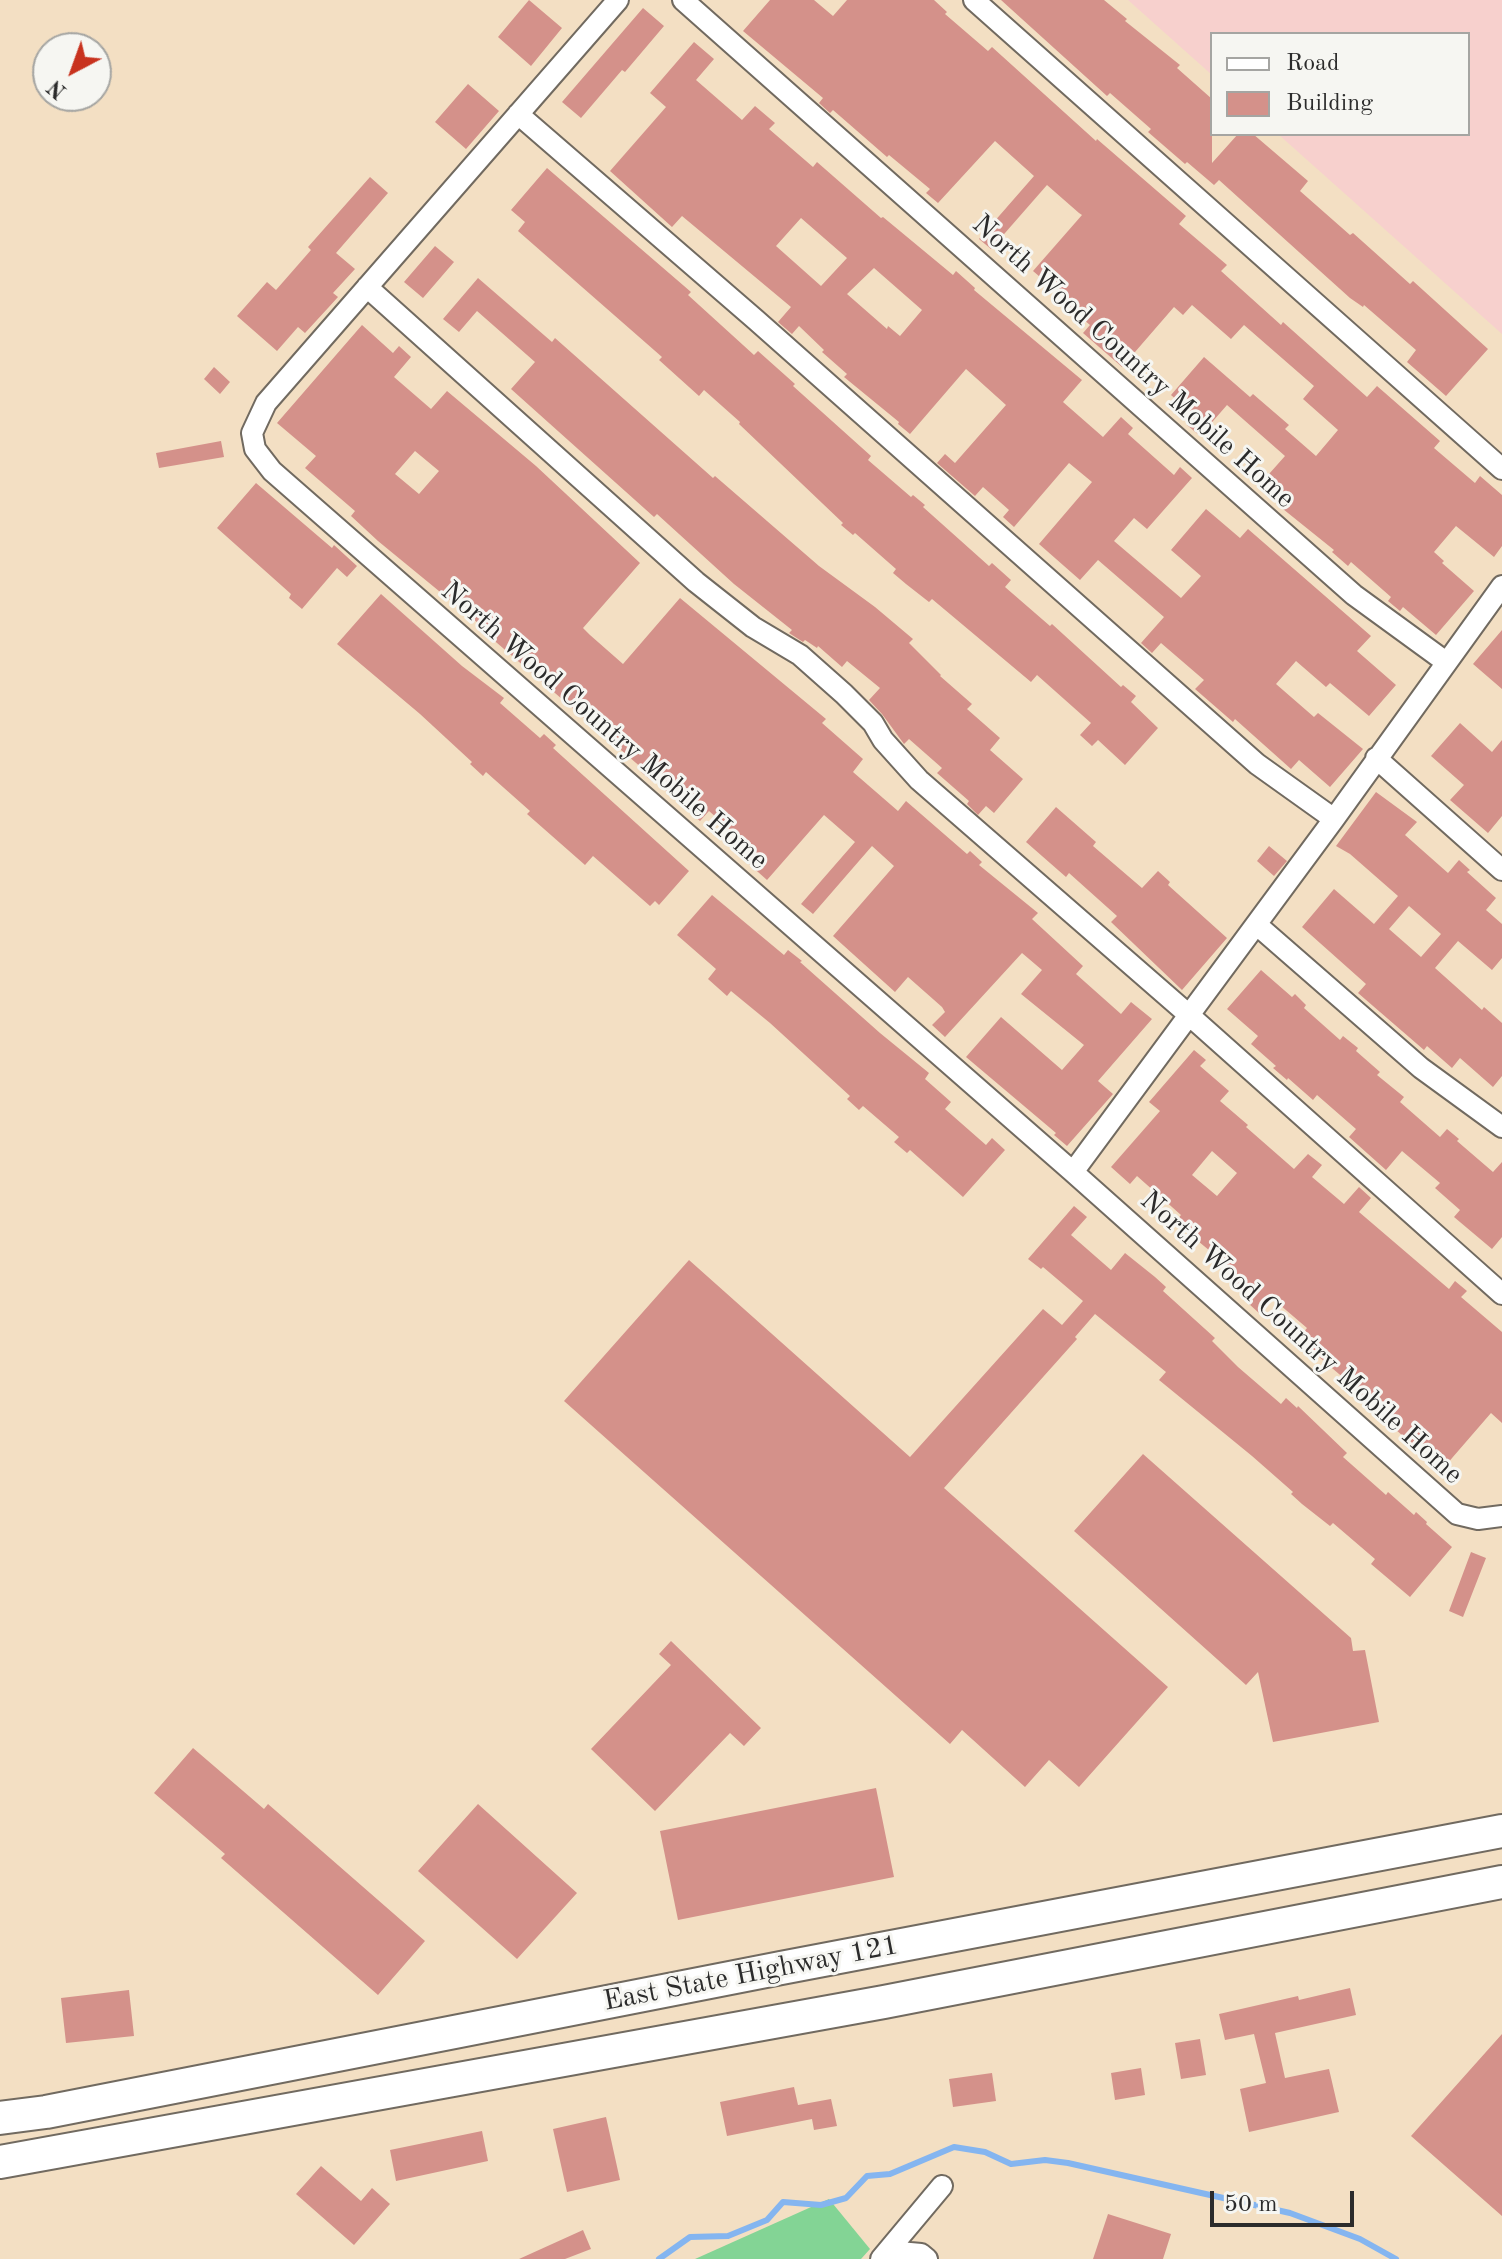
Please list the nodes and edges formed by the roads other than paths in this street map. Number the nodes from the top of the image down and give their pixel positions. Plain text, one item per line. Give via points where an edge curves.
1 (618, 0) edge
2 (683, 0) edge
3 (974, 0) edge
4 (518, 114) junction
5 (367, 287) junction
6 (1502, 469) edge
7 (1502, 586) edge
8 (1446, 662) junction
9 (1376, 758) junction
10 (1334, 819) junction
11 (1502, 870) edge
12 (1257, 925) junction
13 (1189, 1015) junction
14 (1502, 1127) edge
15 (1073, 1172) junction
16 (1502, 1294) edge
17 (1502, 1516) edge
18 (1502, 1831) edge
19 (1502, 1882) edge
20 (1210, 1887) junction
21 (1005, 1925) junction
22 (1212, 1940) junction
23 (1017, 1976) junction
24 (0, 2118) edge
25 (0, 2162) edge
26 (942, 2186) dead end
27 (884, 2255) edge
28 (927, 2259) edge

1 - 4 street, North Wood Country Mobile Home
2 - 8 street, North Wood Country Mobile Home via 1354,595
3 - 6 street
4 - 5 street, North Wood Country Mobile Home
4 - 10 street via 1257,764
5 - 13 street via 696,582 753,627 800,655 873,723 919,780
5 - 15 street, North Wood Country Mobile Home via 266,403 252,433 255,449 272,471
7 - 8 street
8 - 9 street
9 - 10 street
9 - 11 street
10 - 12 street
12 - 13 street
12 - 14 street via 1421,1068
13 - 15 street
13 - 16 street
15 - 17 street, North Wood Country Mobile Home via 1457,1514 1478,1519
18 - 20 main road, East State Highway 121
19 - 22 main road, East State Highway 121
20 - 21 main road, East State Highway 121
20 - 22 main road
21 - 23 main road
21 - 24 main road, East State Highway 121
22 - 23 main road, East State Highway 121
23 - 25 main road, East State Highway 121
26 - 27 street
27 - 28 street via 921,2254

